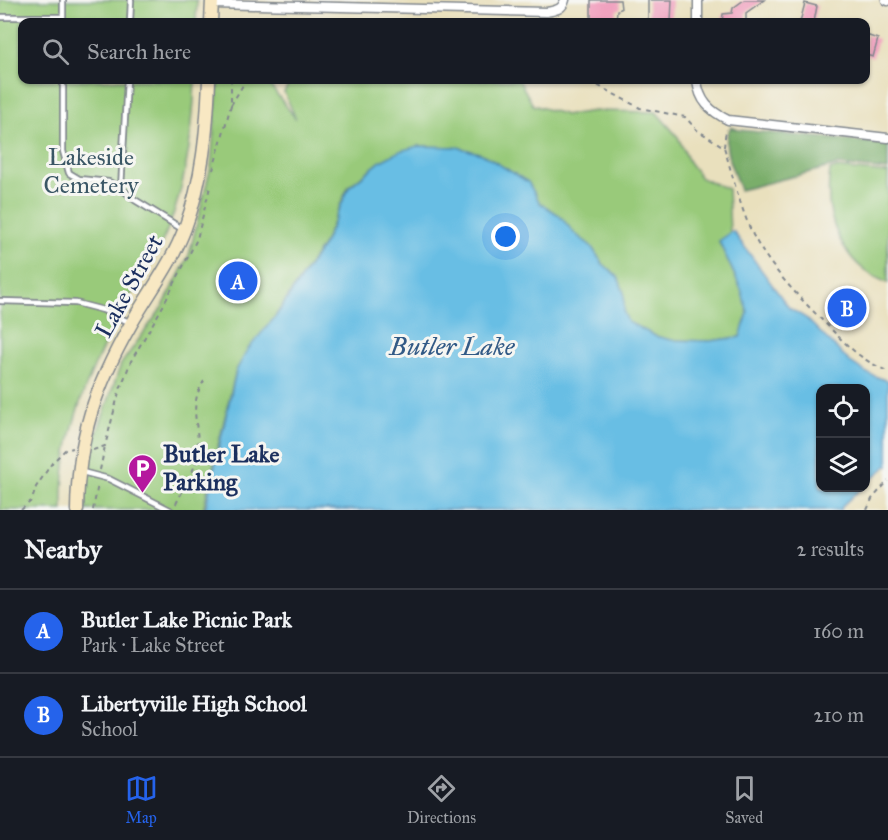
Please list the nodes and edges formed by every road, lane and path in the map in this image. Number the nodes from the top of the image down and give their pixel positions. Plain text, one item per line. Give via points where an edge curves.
1 (63, 0) edge
2 (131, 0) edge
3 (565, 0) edge
4 (698, 0) edge
5 (212, 2) edge
6 (0, 17) edge
7 (21, 18) edge
8 (63, 18) edge
9 (130, 18) edge
10 (211, 18) edge
11 (698, 18) edge
12 (63, 84) edge
13 (127, 84) edge
14 (209, 84) edge
15 (244, 84) edge
16 (595, 84) edge
17 (698, 84) edge
18 (231, 105) dead end
19 (728, 120) junction
20 (888, 138) edge
21 (724, 147) junction
22 (121, 188) junction
23 (184, 230) junction
24 (0, 301) edge
25 (131, 323) junction
26 (888, 371) edge
27 (204, 381) dead end
28 (70, 447) dead end
29 (79, 471) junction
30 (888, 481) edge
31 (172, 509) edge
32 (21, 510) edge
33 (77, 510) edge
34 (867, 510) edge

1 - 8 lane
2 - 9 lane
3 - 5 street via 557,10 547,12
4 - 11 street
5 - 10 street
6 - 7 lane
12 - 22 lane via 63,151 69,173
13 - 22 lane
14 - 23 street, Lake Street via 201,171
15 - 18 path
16 - 21 path via 640,108 685,117
17 - 19 street via 705,104
19 - 20 street
19 - 21 path
21 - 26 path via 753,235 766,256 841,342
22 - 23 lane
23 - 25 street, Lake Street via 167,268
24 - 25 lane via 76,303
25 - 29 street, Lake Street via 94,400
27 - 31 path via 194,404 196,460
28 - 32 path via 52,463 32,500
29 - 31 lane via 109,479
29 - 33 street, Lake Street
30 - 34 path

